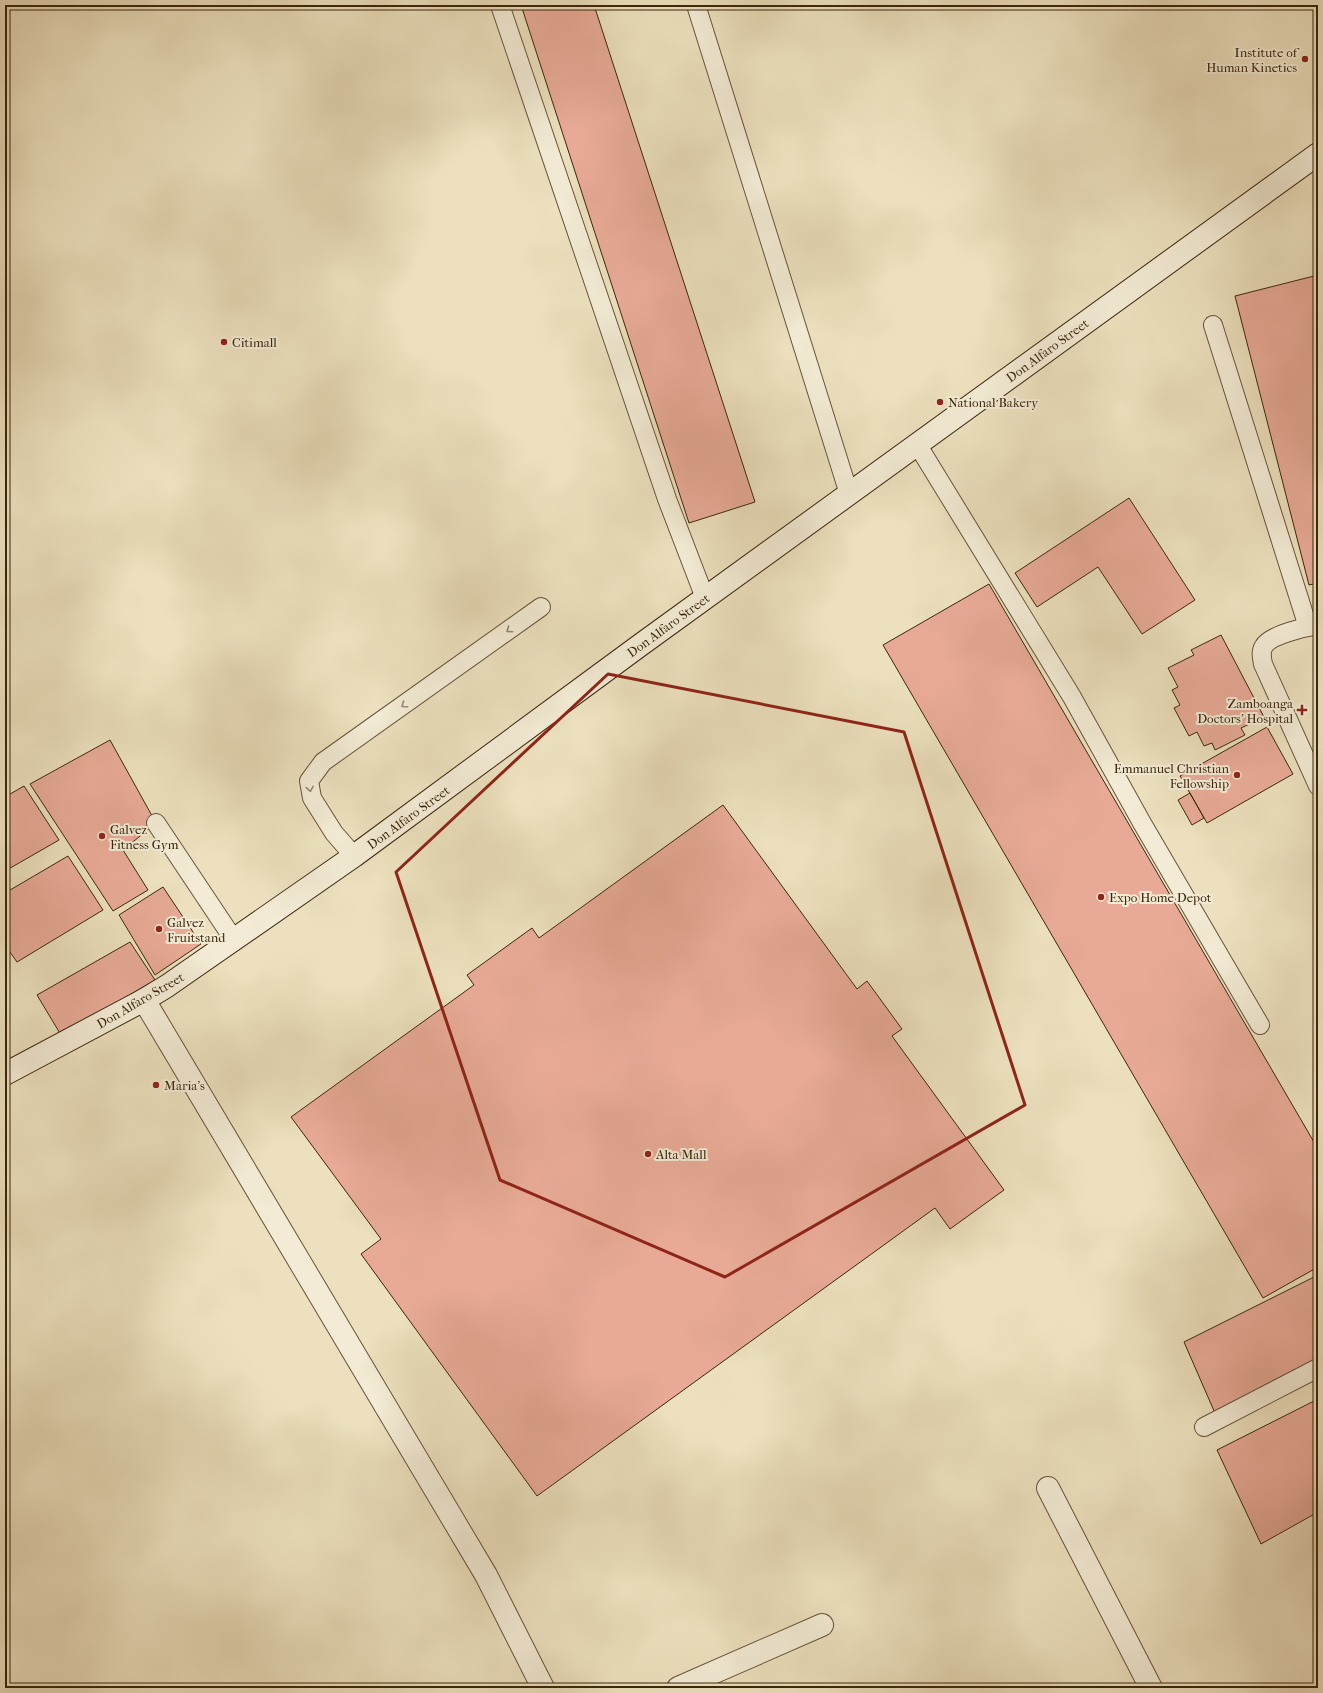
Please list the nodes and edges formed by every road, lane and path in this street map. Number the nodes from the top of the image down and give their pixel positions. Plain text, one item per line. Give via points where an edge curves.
1 (500, 5) edge
2 (696, 5) edge
3 (1318, 154) edge
4 (1213, 325) dead end
5 (917, 444) junction
6 (849, 494) junction
7 (705, 598) junction
8 (541, 607) dead end
9 (1313, 626) edge
10 (1318, 786) edge
11 (156, 823) dead end
12 (354, 856) junction
13 (234, 940) junction
14 (144, 1000) junction
15 (1260, 1025) dead end
16 (5, 1074) edge
17 (1318, 1368) edge
18 (1204, 1427) dead end
19 (1048, 1488) dead end
20 (822, 1625) dead end
21 (543, 1688) edge
22 (678, 1688) edge
23 (1151, 1688) edge

1 - 7 lane via 667,499
2 - 6 lane
3 - 5 main road, Don Alfaro Street
4 - 9 lane
5 - 6 main road, Don Alfaro Street
5 - 15 lane via 1072,697
6 - 7 main road, Don Alfaro Street
7 - 12 main road, Don Alfaro Street
8 -> 12 lane via 323,762 308,781 312,798 334,833
9 - 10 lane via 1272,639 1264,645 1261,653 1263,664
11 - 13 lane
12 - 13 main road, Don Alfaro Street
13 - 14 main road, Don Alfaro Street
14 - 16 main road, Don Alfaro Street
14 - 21 main road via 482,1568
17 - 18 lane
19 - 23 main road
20 - 22 main road

